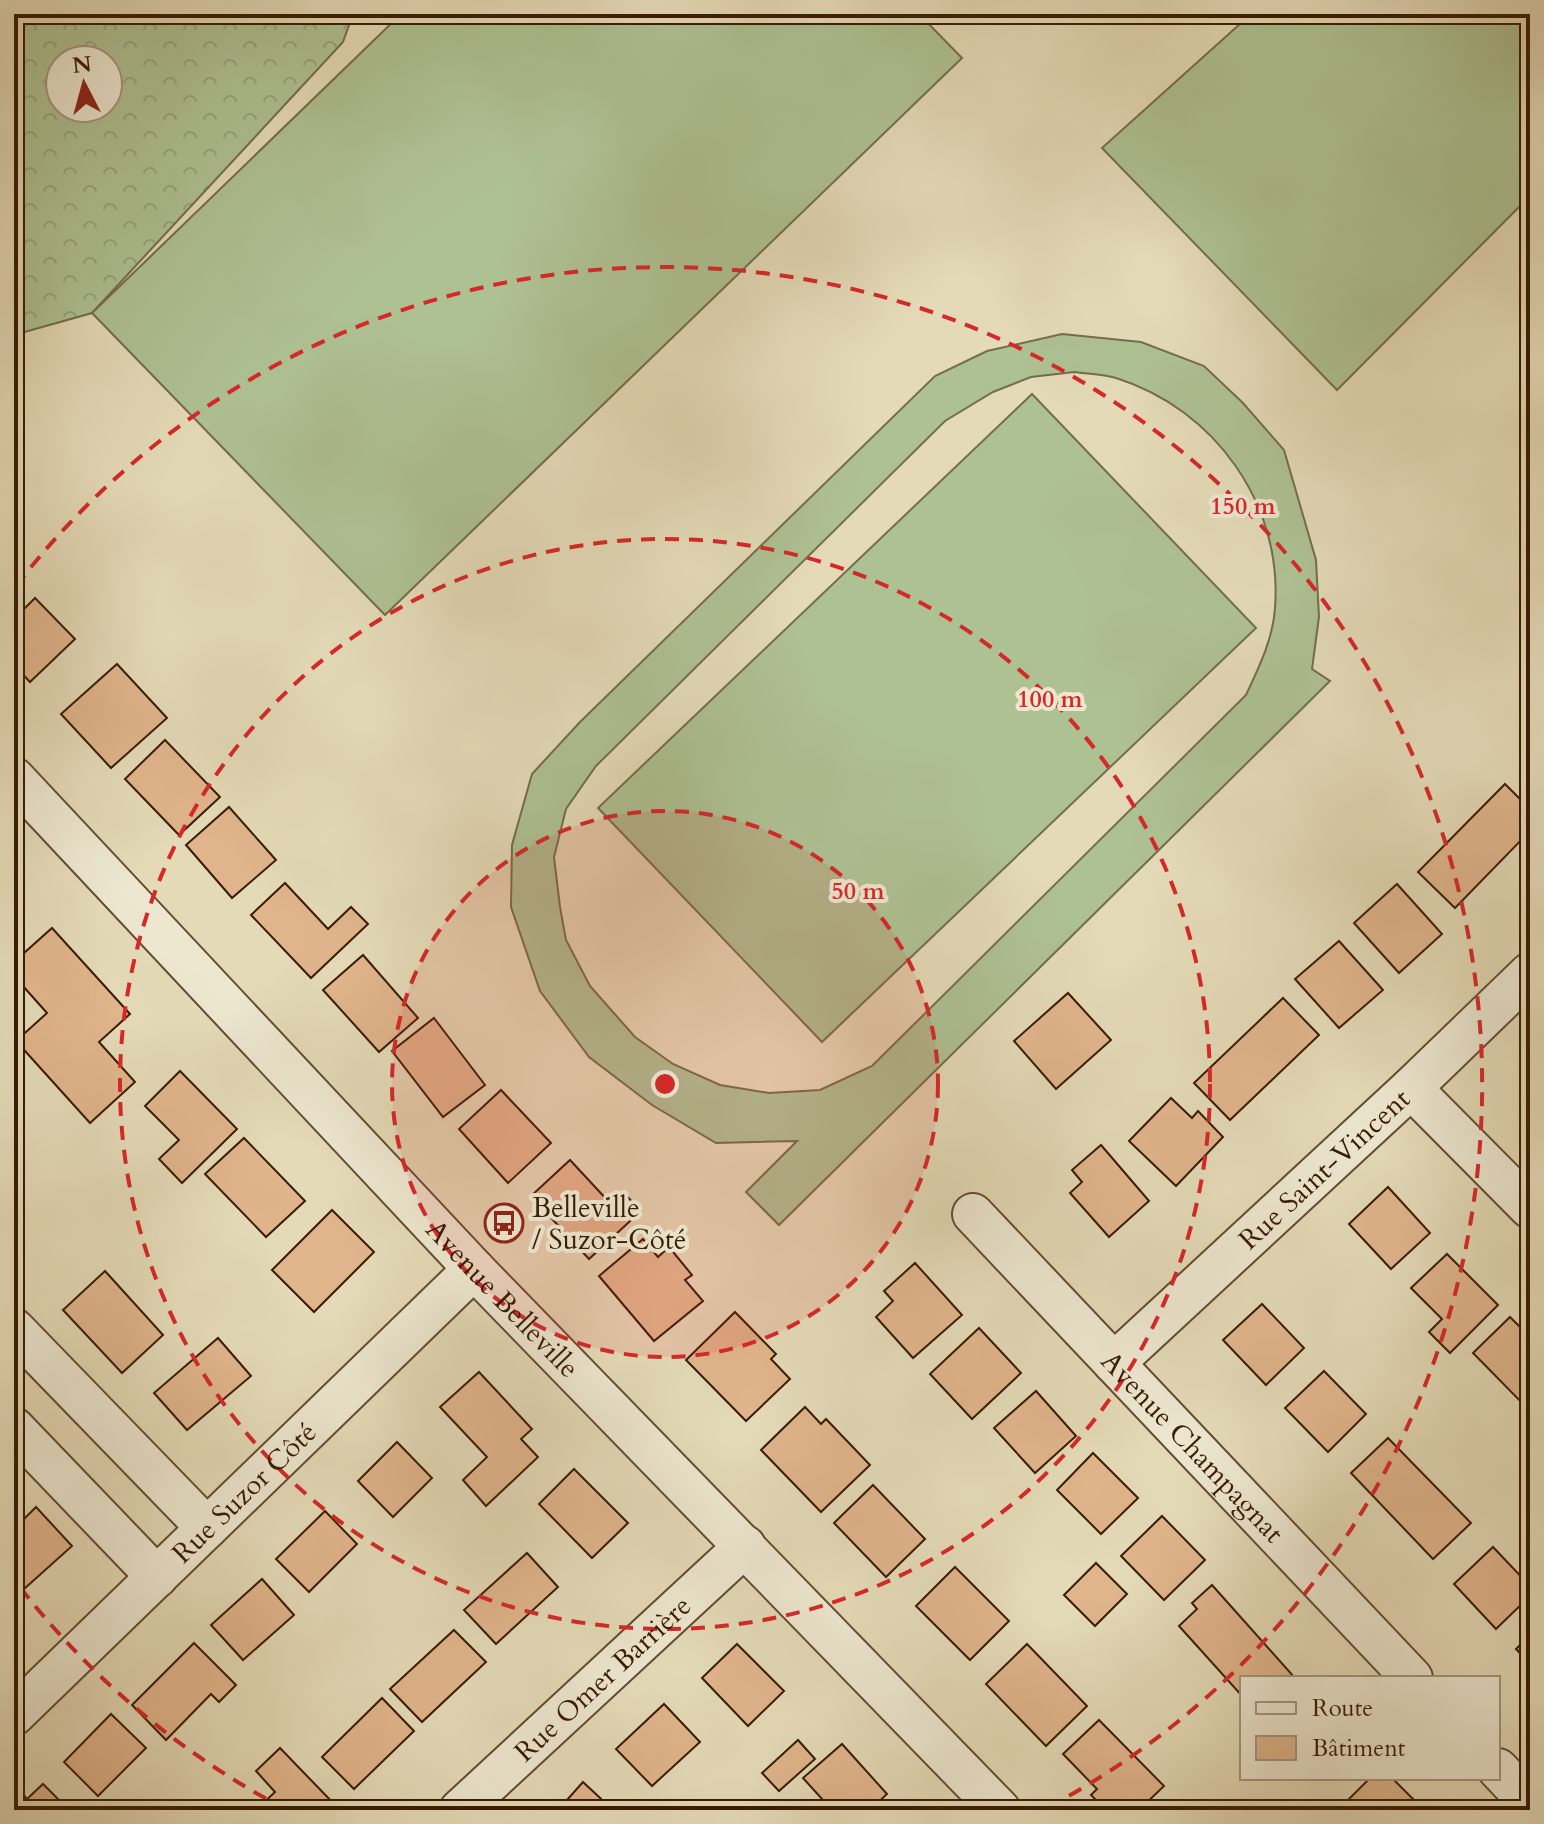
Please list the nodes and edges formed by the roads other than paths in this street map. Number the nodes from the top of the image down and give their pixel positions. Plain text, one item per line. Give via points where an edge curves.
1 (14, 778) edge
2 (1530, 973) edge
3 (1411, 1088) junction
4 (1530, 1208) edge
5 (973, 1214) dead end
6 (474, 1269) junction
7 (14, 1329) edge
8 (1114, 1363) junction
9 (14, 1428) edge
10 (207, 1528) junction
11 (745, 1546) junction
12 (157, 1577) junction
13 (1410, 1676) edge
14 (14, 1715) edge
15 (1500, 1771) edge
16 (1530, 1803) edge
17 (998, 1809) edge
18 (460, 1810) edge

1 - 6 street, Avenue Belleville
2 - 3 street, Rue Saint-Vincent
3 - 4 street
3 - 8 street, Rue Saint-Vincent
5 - 8 street, Avenue Champagnat
6 - 10 street, Rue Suzor Côté
6 - 11 street, Avenue Belleville
7 - 10 street
8 - 13 street, Avenue Champagnat
9 - 12 street
10 - 12 street, Rue Suzor Côté
11 - 17 street, Avenue Belleville
11 - 18 street, Rue Omer Barrière
12 - 14 street, Rue Suzor Côté
15 - 16 street

